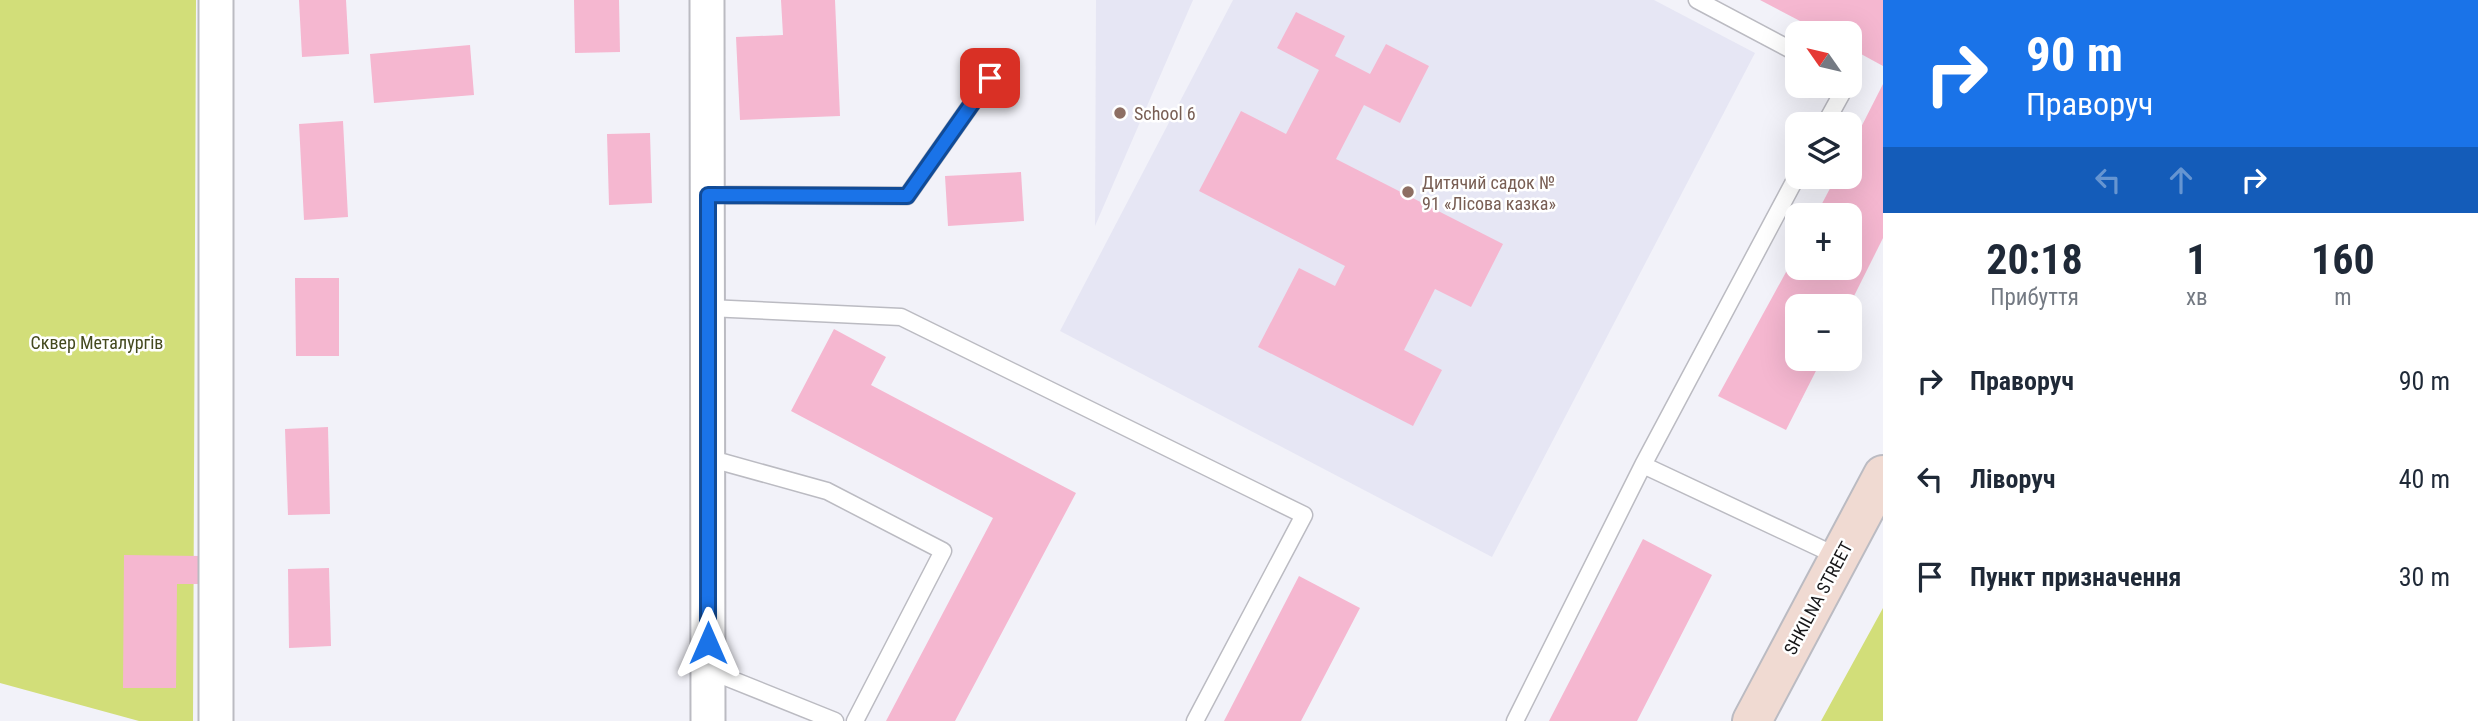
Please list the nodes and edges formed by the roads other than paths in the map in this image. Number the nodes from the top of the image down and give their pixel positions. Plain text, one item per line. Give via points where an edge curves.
1 (216, 0) edge
2 (708, 0) edge
3 (1697, 0) edge
4 (1785, 47) edge
5 (1003, 58) dead end
6 (1790, 189) edge
7 (708, 195) junction
8 (708, 308) junction
9 (708, 458) junction
10 (1643, 465) junction
11 (1883, 475) edge
12 (1840, 557) junction
13 (708, 670) junction
14 (216, 721) edge
15 (708, 721) edge
16 (835, 721) edge
17 (855, 721) edge
18 (1195, 721) edge
19 (1515, 721) edge
20 (1752, 721) edge

1 - 14 street
2 - 7 street
3 - 4 lane
5 - 7 lane via 907,196
6 - 10 lane
7 - 8 street
8 - 9 street
8 - 18 lane via 901,317 1304,514
9 - 13 street
9 - 17 lane via 828,492 943,551
10 - 12 lane
10 - 19 lane
11 - 12 main road, SHKILNA STREET
12 - 20 main road, SHKILNA STREET
13 - 15 street
13 - 16 lane

